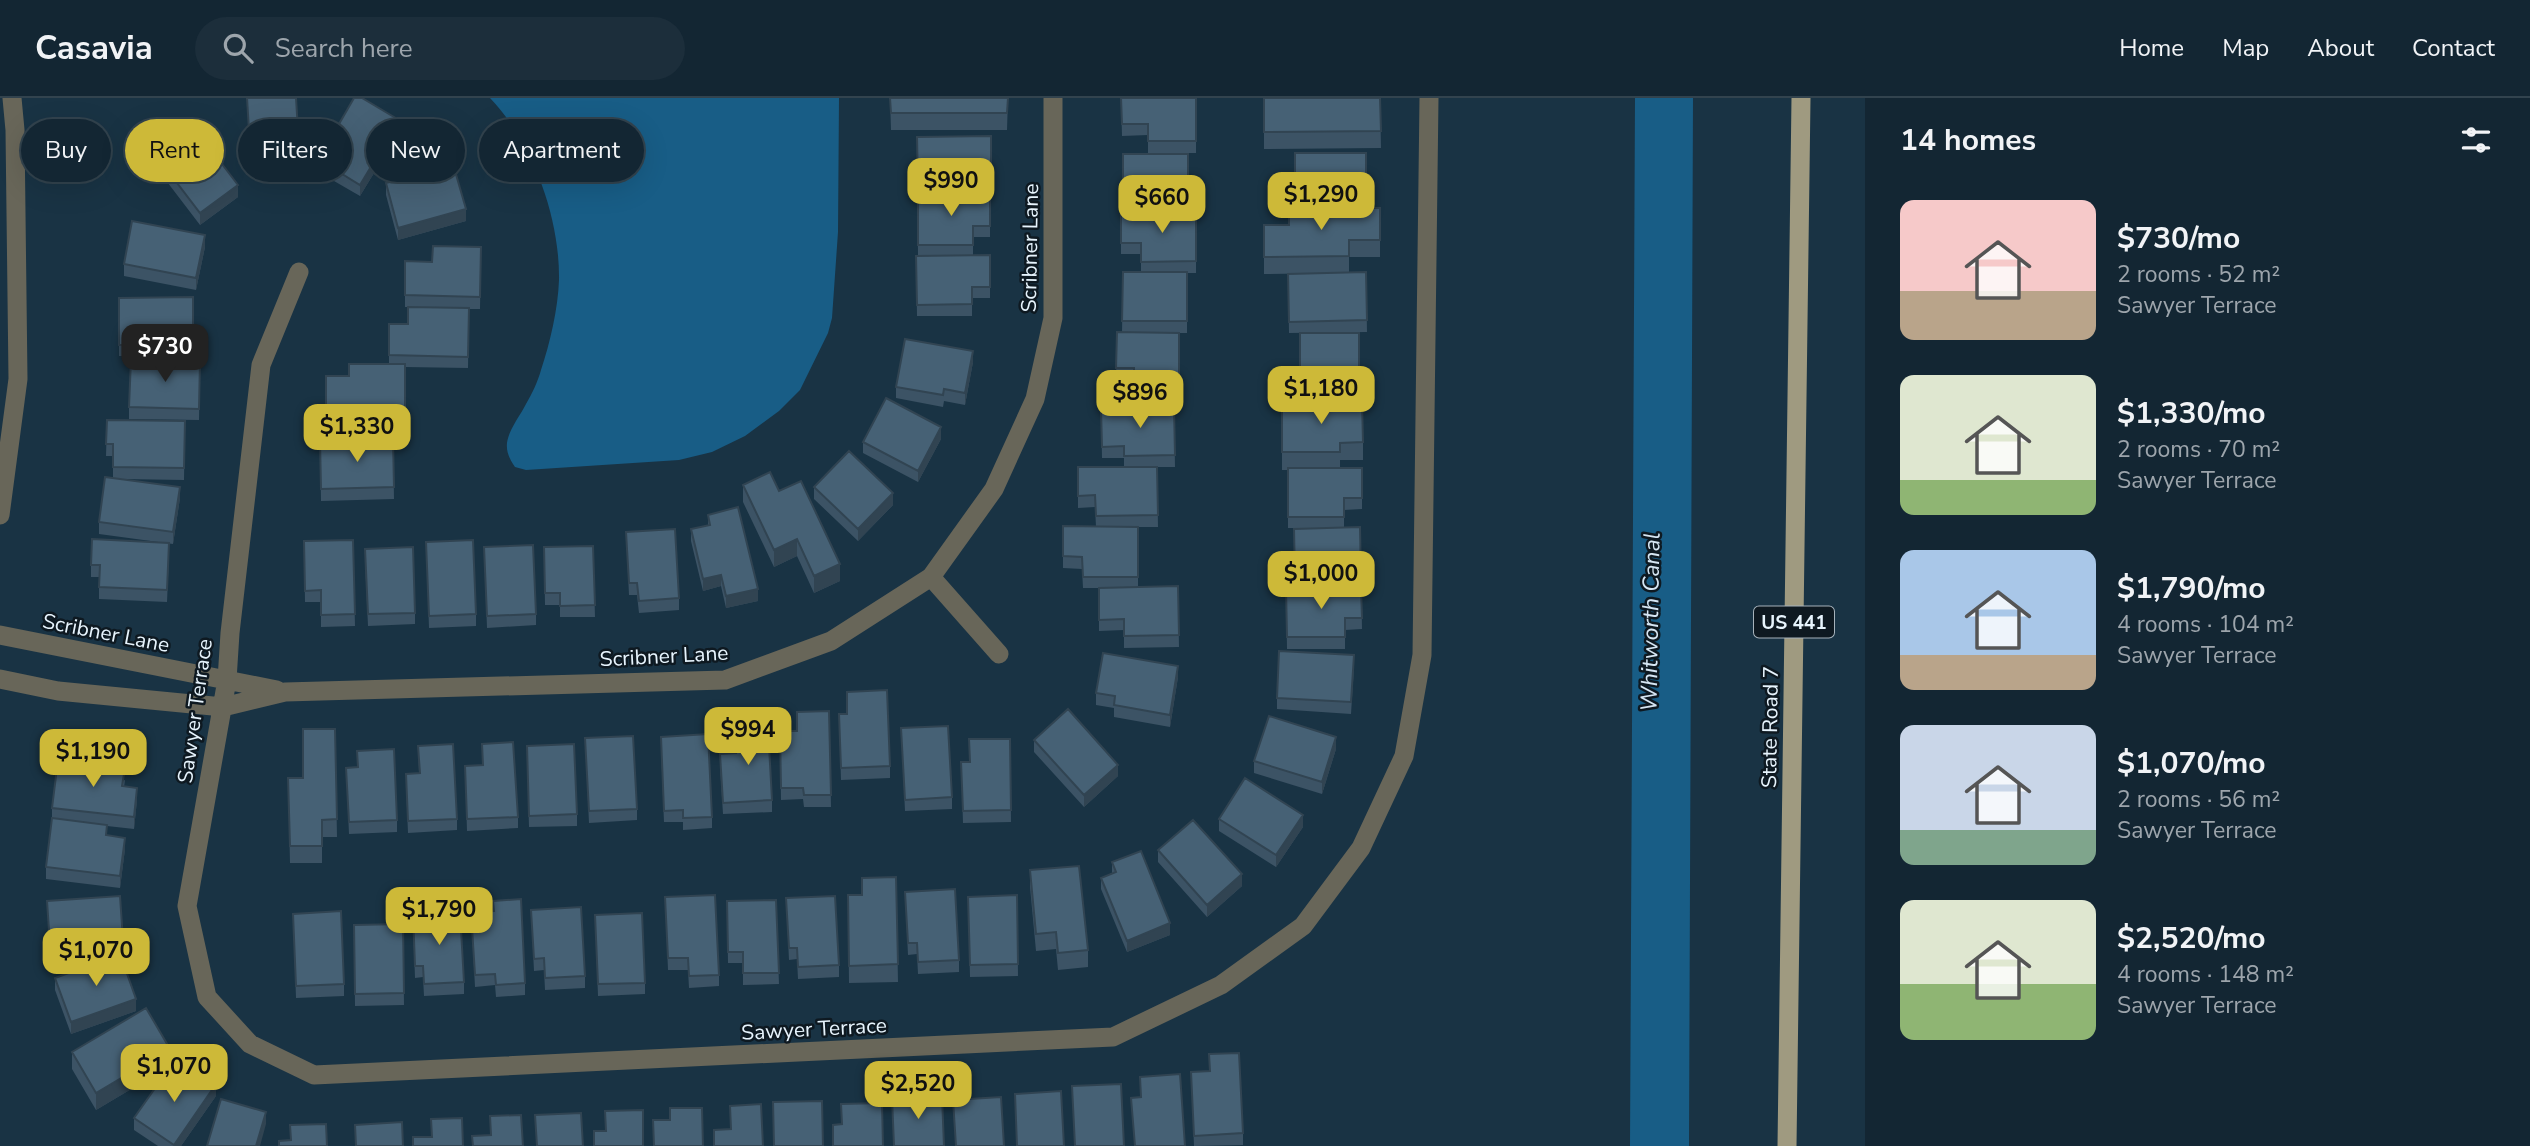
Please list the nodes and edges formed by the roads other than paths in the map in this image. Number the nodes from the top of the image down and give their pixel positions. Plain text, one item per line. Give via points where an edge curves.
1 (12, 98) edge
2 (1053, 98) edge
3 (1429, 98) edge
4 (1801, 98) edge
5 (299, 272) dead end
6 (0, 516) edge
7 (931, 577) junction
8 (0, 635) edge
9 (999, 654) dead end
10 (0, 680) edge
11 (227, 680) junction
12 (285, 692) junction
13 (223, 707) junction
14 (1787, 1146) edge

1 - 6 street via 18,379
2 - 7 street, Scribner Lane via 1053,318 1035,399 993,489
3 - 13 street, Sawyer Terrace via 1422,655 1404,756 1361,848 1303,926 1221,985 1113,1037 314,1074 250,1044 206,997 187,906
4 - 14 main road, State Road 7 / US 441
5 - 11 street, Sawyer Terrace via 261,365
7 - 9 street
7 - 12 street, Scribner Lane via 831,641 725,680
8 - 11 street, Scribner Lane
10 - 13 street, Scribner Lane via 58,691
11 - 12 street, Scribner Lane
11 - 13 street, Sawyer Terrace
12 - 13 street, Scribner Lane

